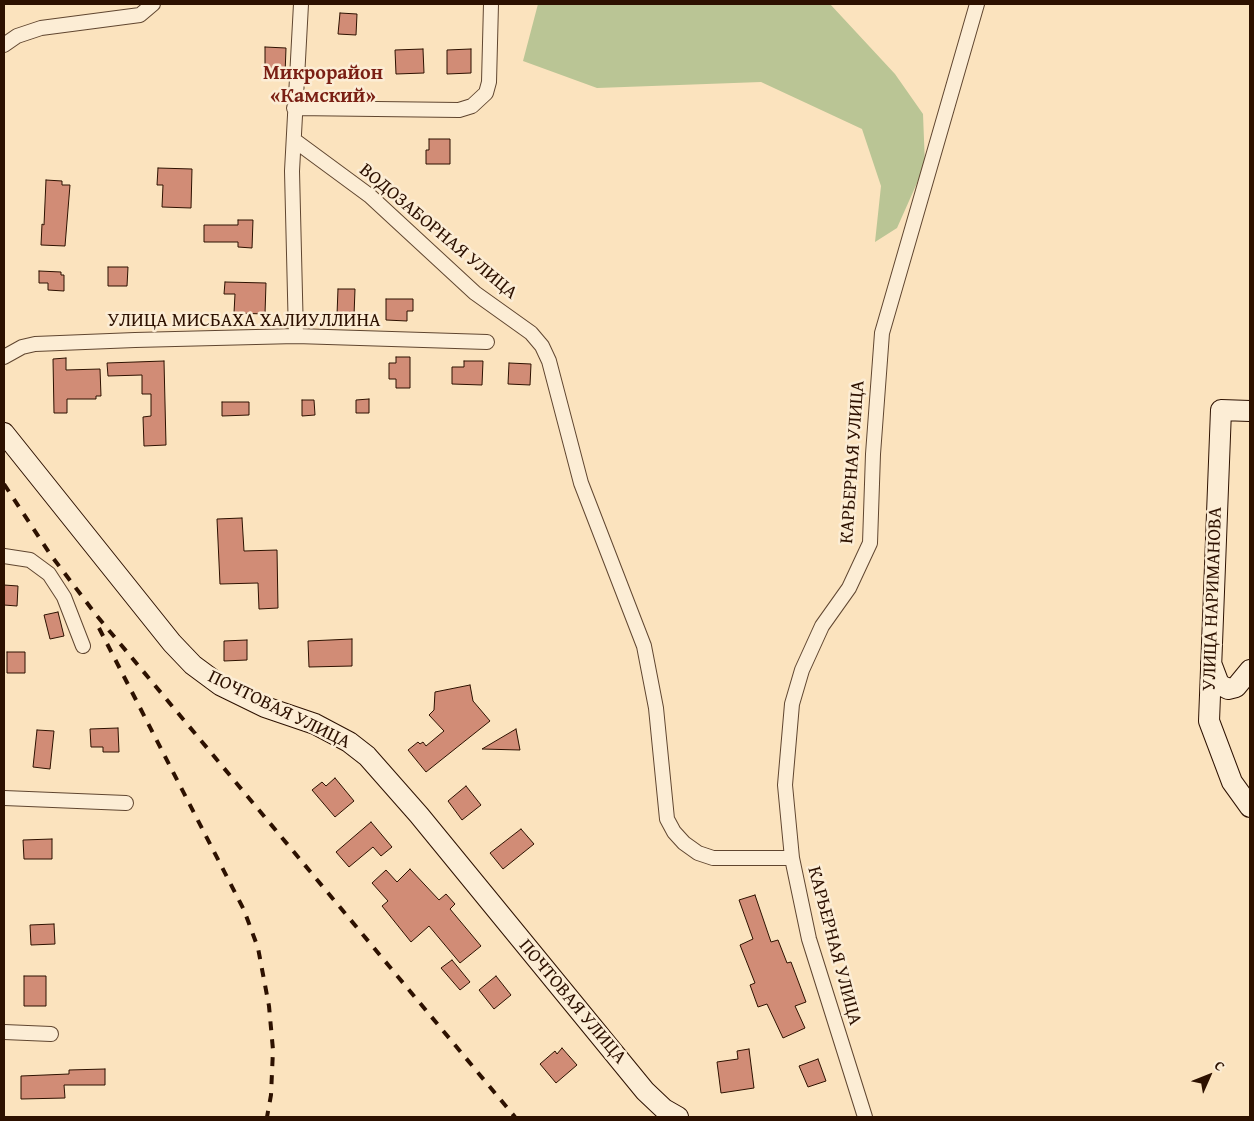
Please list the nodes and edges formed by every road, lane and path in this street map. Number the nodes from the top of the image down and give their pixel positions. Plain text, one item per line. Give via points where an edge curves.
1 (153, 4) edge
2 (301, 4) edge
3 (491, 4) edge
4 (978, 4) edge
5 (4, 45) edge
6 (294, 108) junction
7 (294, 140) junction
8 (296, 336) junction
9 (487, 342) dead end
10 (4, 357) edge
11 (1250, 411) edge
12 (4, 433) edge
13 (4, 556) edge
14 (83, 646) dead end
15 (1210, 662) junction
16 (1250, 670) edge
17 (4, 798) edge
18 (126, 803) dead end
19 (1250, 806) edge
20 (792, 858) junction
21 (4, 1032) edge
22 (51, 1034) dead end
23 (678, 1117) edge
24 (865, 1117) edge

1 - 5 street via 140,15 41,28 17,36
2 - 6 street
3 - 6 street via 489,82 480,100 472,106 459,110
4 - 20 street, КАРЬЕРНАЯ УЛИЦА via 882,333 870,544 849,588 822,626 802,670 792,704 785,785
6 - 7 street
7 - 8 street
7 - 20 street, ВОДОЗАБОРНАЯ УЛИЦА via 370,196 475,293 531,333 542,346 549,361 581,483 644,646 656,708 667,819 679,838 698,853 713,858
8 - 9 street, УЛИЦА МИСБАХА ХАЛИУЛЛИНА
8 - 10 street, УЛИЦА МИСБАХА ХАЛИУЛЛИНА via 35,344
11 - 15 street, УЛИЦА НАРИМАНОВА via 1221,410
12 - 23 street, ПОЧТОВАЯ УЛИЦА via 193,665 220,685 265,707 315,724 367,756 646,1091 664,1109
13 - 14 street via 30,560 49,574 64,597
15 - 16 street via 1219,684 1228,689 1236,687
15 - 19 street, УЛИЦА НАРИМАНОВА via 1209,721 1232,782
17 - 18 street
20 - 24 street, КАРЬЕРНАЯ УЛИЦА via 809,939
21 - 22 street

